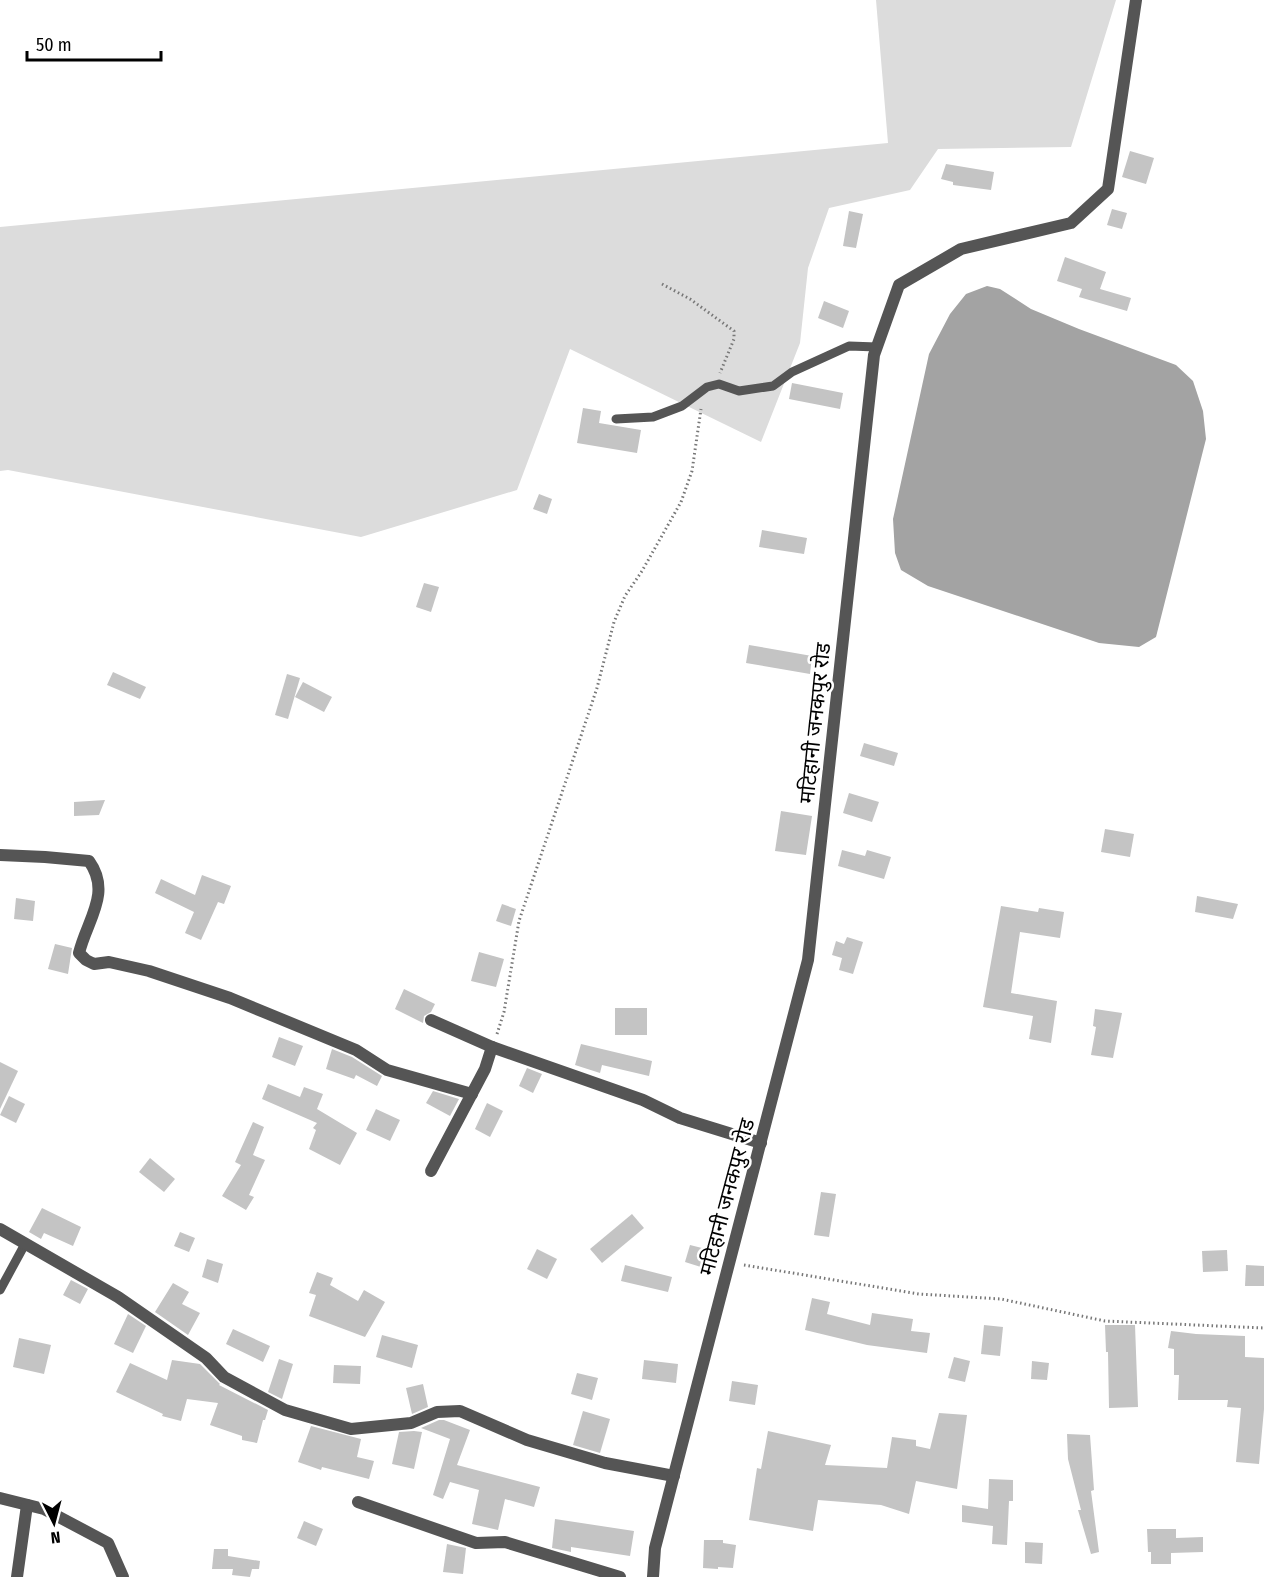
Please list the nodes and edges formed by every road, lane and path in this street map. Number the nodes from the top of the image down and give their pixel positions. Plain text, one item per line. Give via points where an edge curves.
1 (1136, 0) edge
2 (663, 284) dead end
3 (877, 347) junction
4 (719, 384) junction
5 (701, 392) junction
6 (616, 419) dead end
7 (0, 855) edge
8 (431, 1020) dead end
9 (492, 1047) junction
10 (472, 1094) junction
11 (761, 1143) junction
12 (431, 1171) dead end
13 (0, 1229) edge
14 (25, 1244) junction
15 (730, 1262) junction
16 (0, 1290) edge
17 (1264, 1328) edge
18 (674, 1476) junction
19 (0, 1498) edge
20 (358, 1502) dead end
21 (27, 1505) junction
22 (16, 1577) edge
23 (123, 1577) edge
24 (620, 1577) edge
25 (652, 1577) edge

1 - 3 street, मटिहानी जनकपुर रोड via 1108,189 1071,223 961,249 899,285
2 - 4 path via 734,331
3 - 4 lane via 849,346 792,372 773,386 739,391
3 - 11 street, मटिहानी जनकपुर रोड via 808,960
4 - 5 lane
5 - 6 lane via 682,406 653,417
5 - 9 path via 692,471 681,502 614,622 597,688 519,921 504,1011
7 - 10 street via 89,861 97,872 100,891 80,953 86,960 150,971 230,998 356,1050 387,1070
8 - 9 street
9 - 10 street
9 - 11 street via 642,1100 680,1118
10 - 12 street
11 - 15 street, मटिहानी जनकपुर रोड
13 - 14 street
14 - 16 lane
14 - 18 street via 118,1297 206,1358 224,1377 285,1410 351,1428 411,1423 437,1412 460,1411 538,1443 605,1463
15 - 17 path via 920,1294 1001,1299 1105,1321
15 - 18 street, मटिहानी जनकपुर रोड
18 - 25 street, मटिहानी जनकपुर रोड via 655,1548
19 - 21 street
20 - 24 street via 476,1543 505,1542
21 - 22 street
21 - 23 street via 44,1509 108,1543

